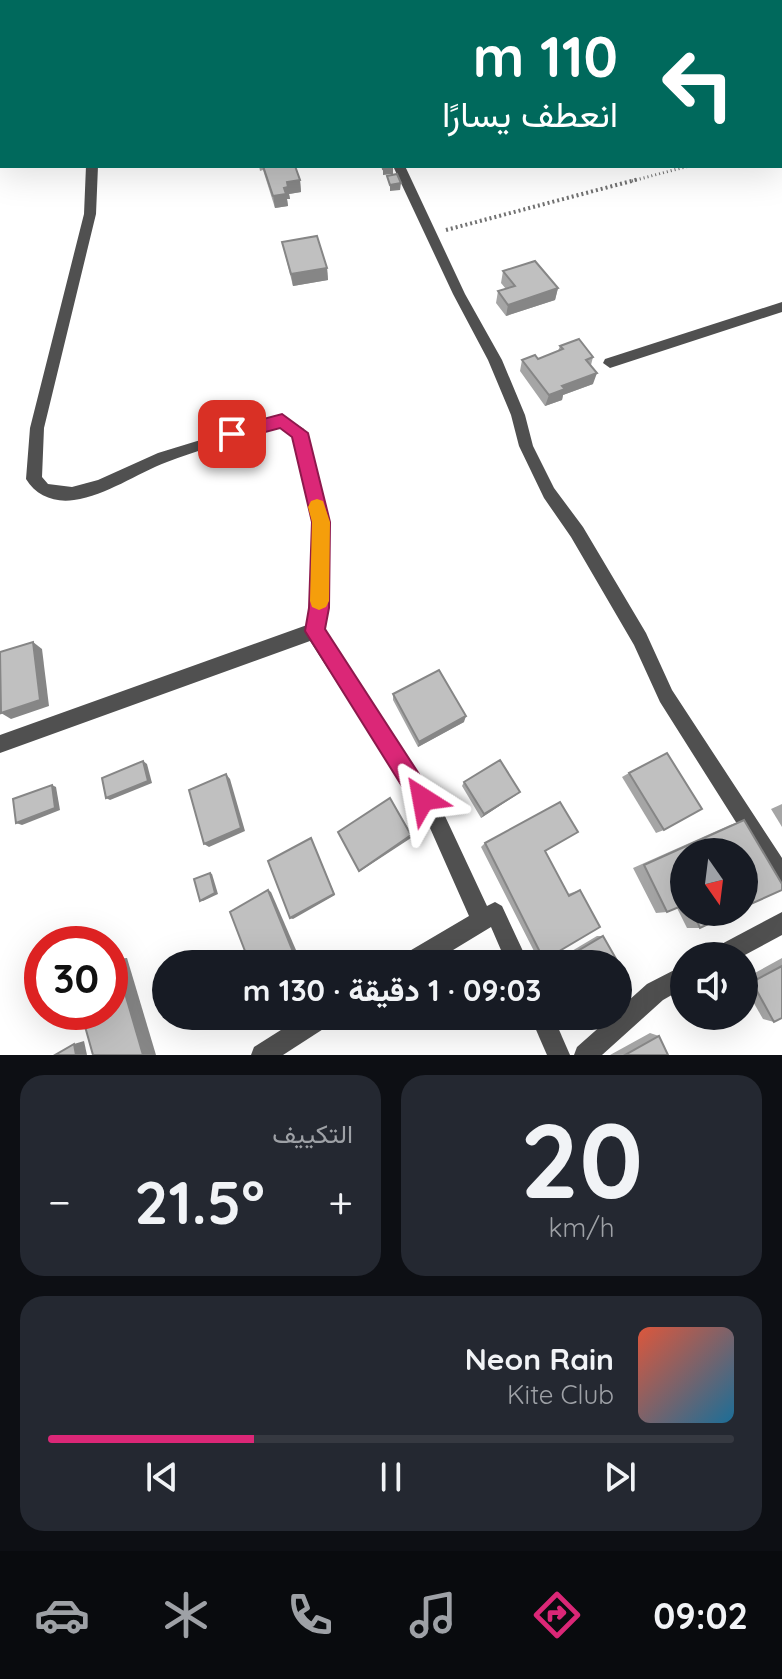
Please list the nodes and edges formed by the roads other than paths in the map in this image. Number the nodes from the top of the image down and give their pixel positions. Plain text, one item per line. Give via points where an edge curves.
1 (92, 168) edge
2 (400, 168) edge
3 (782, 307) edge
4 (610, 363) dead end
5 (314, 631) junction
6 (0, 744) edge
7 (782, 877) edge
8 (482, 920) junction
9 (782, 923) edge
10 (747, 942) edge
11 (432, 950) edge
12 (512, 950) edge
13 (670, 984) edge
14 (301, 1030) edge
15 (547, 1030) edge
16 (262, 1055) edge
17 (559, 1055) edge
18 (585, 1055) edge

1 - 5 street via 90,214 37,428 34,479 44,490 72,494 163,457 282,421 299,433 321,522
2 - 7 street via 495,360 549,493 640,639 666,696
3 - 4 street
5 - 6 street
5 - 8 street via 437,821
8 - 11 street
8 - 12 street via 495,913
9 - 10 street
13 - 18 street
14 - 16 street
15 - 17 street

